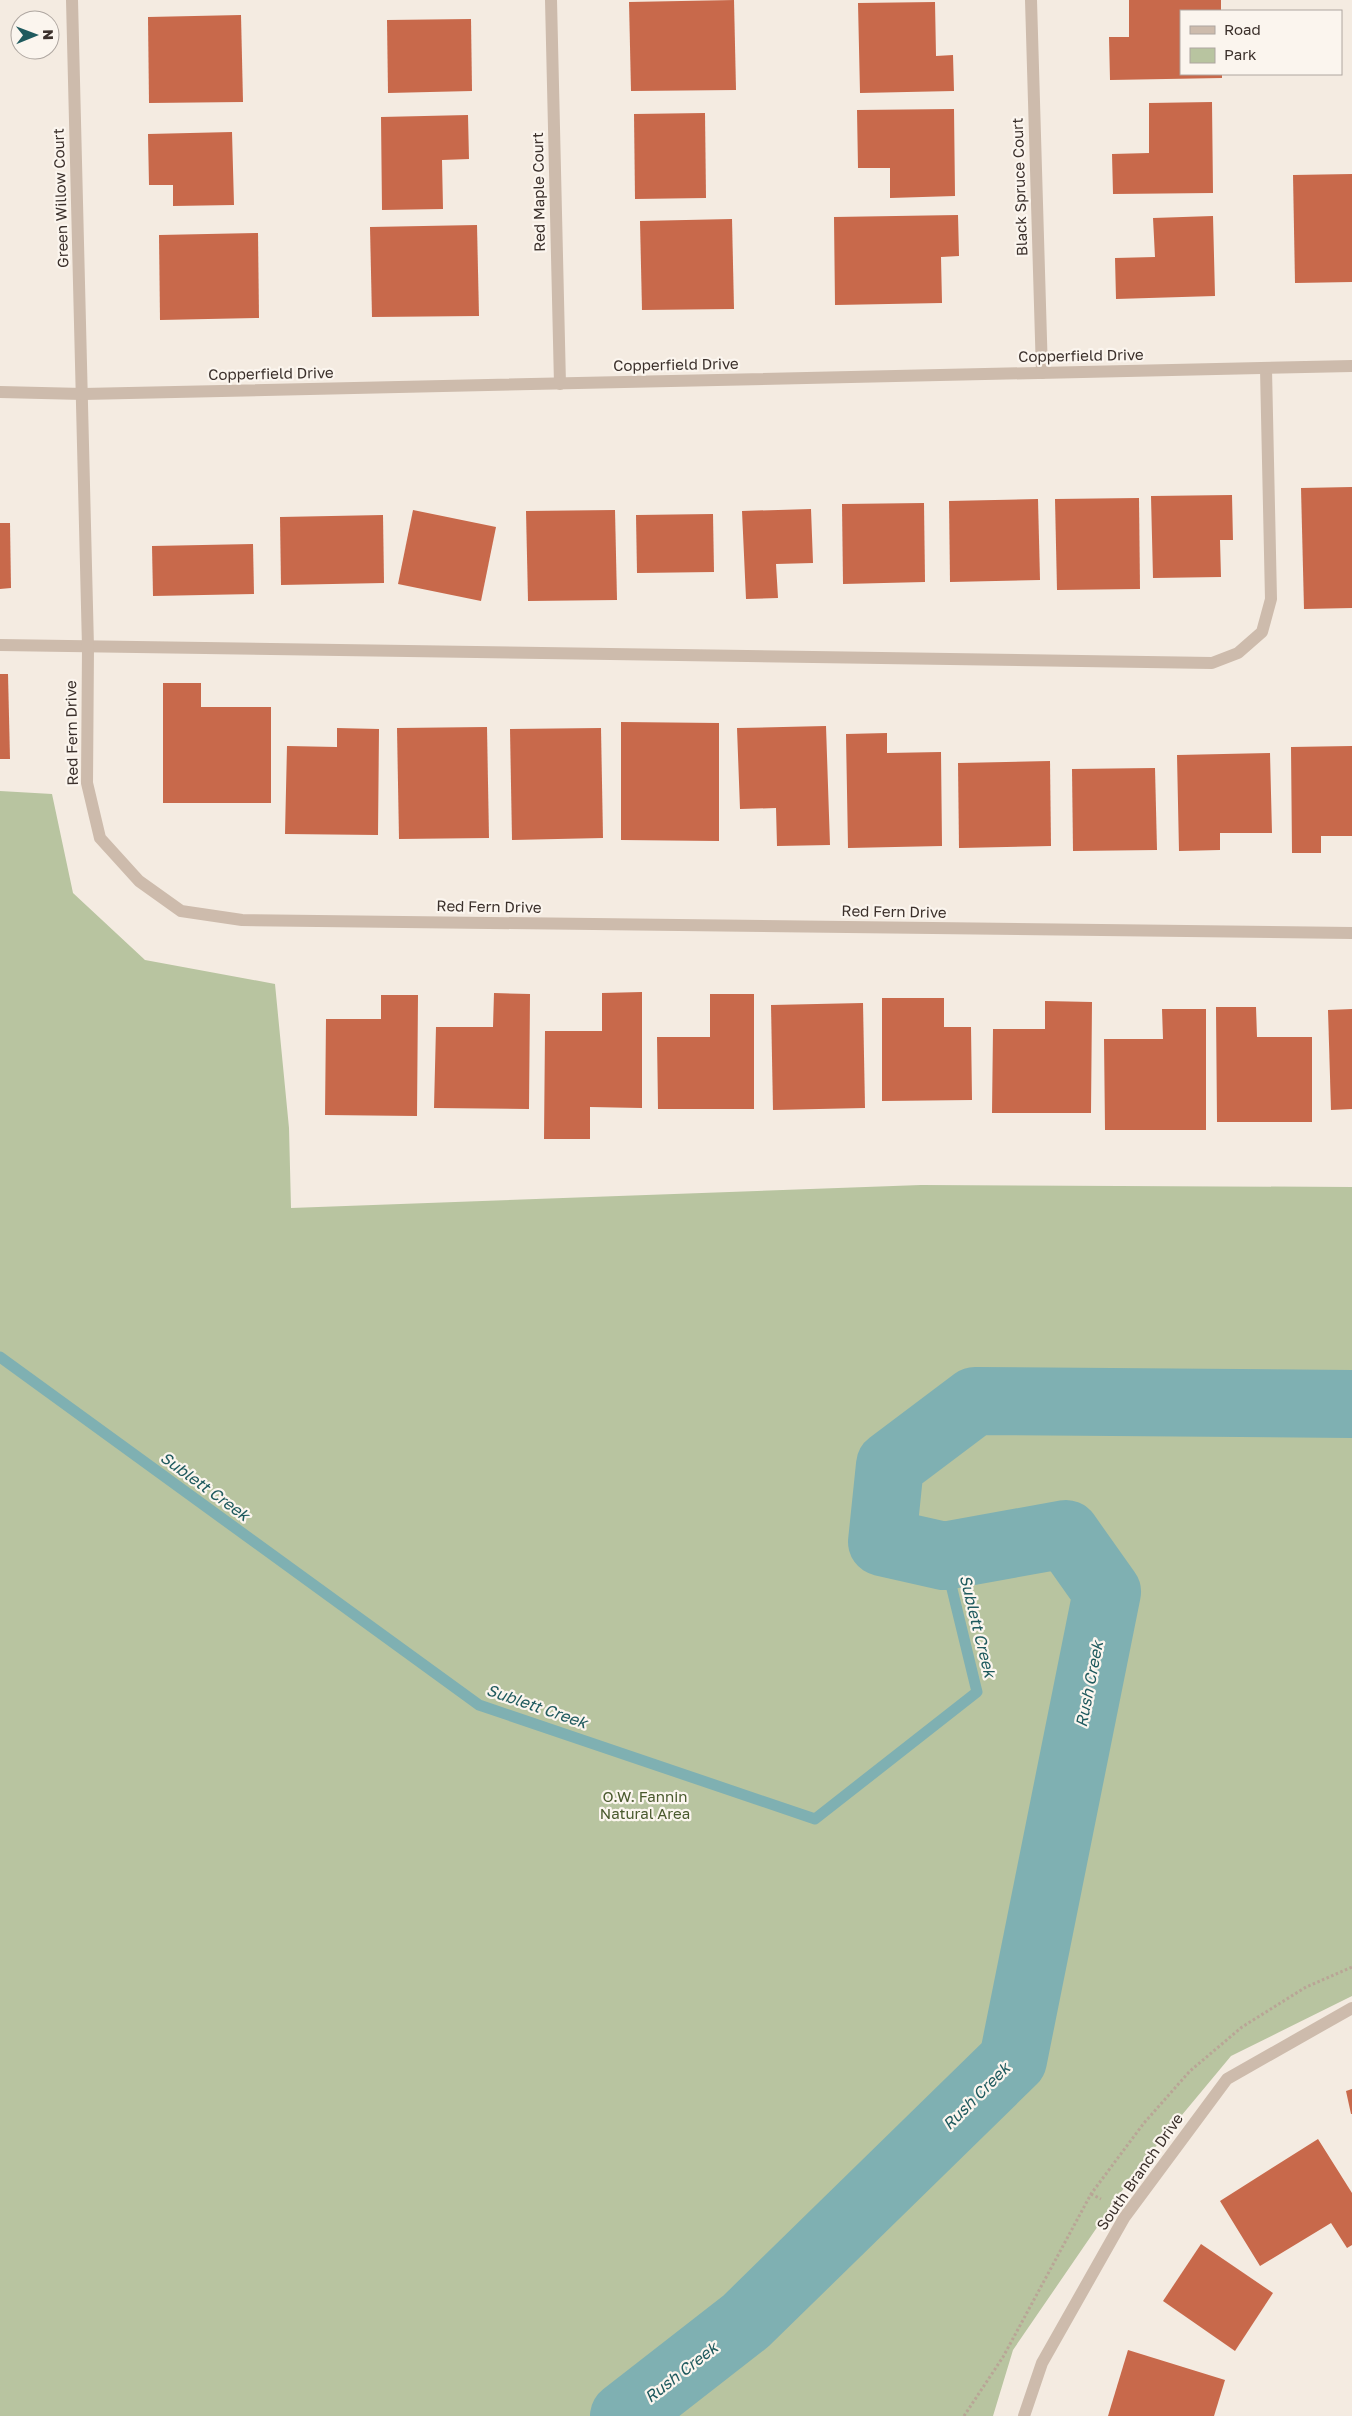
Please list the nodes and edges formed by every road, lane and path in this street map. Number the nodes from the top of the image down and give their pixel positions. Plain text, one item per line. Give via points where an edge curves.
1 (72, 0) edge
2 (551, 0) edge
3 (1032, 0) edge
4 (1352, 366) edge
5 (1266, 369) junction
6 (1042, 373) junction
7 (560, 384) junction
8 (0, 392) edge
9 (83, 394) junction
10 (0, 645) edge
11 (88, 647) junction
12 (1352, 934) edge
13 (1352, 2008) edge
14 (1091, 2194) dead end
15 (1101, 2199) dead end
16 (1024, 2416) edge

1 - 9 street, Green Willow Court
2 - 7 street, Red Maple Court
3 - 6 street, Black Spruce Court
4 - 5 street, Copperfield Drive
5 - 6 street, Copperfield Drive
5 - 11 street via 1271,599 1262,632 1238,653 1212,663
6 - 7 street, Copperfield Drive
7 - 9 street, Copperfield Drive
8 - 9 street, Copperfield Drive
9 - 11 street, Red Fern Drive
10 - 11 street
11 - 12 street, Red Fern Drive via 87,783 100,838 139,881 181,912 242,920
13 - 16 street, South Branch Drive via 1227,2079 1124,2218 1042,2363
14 - 15 path

